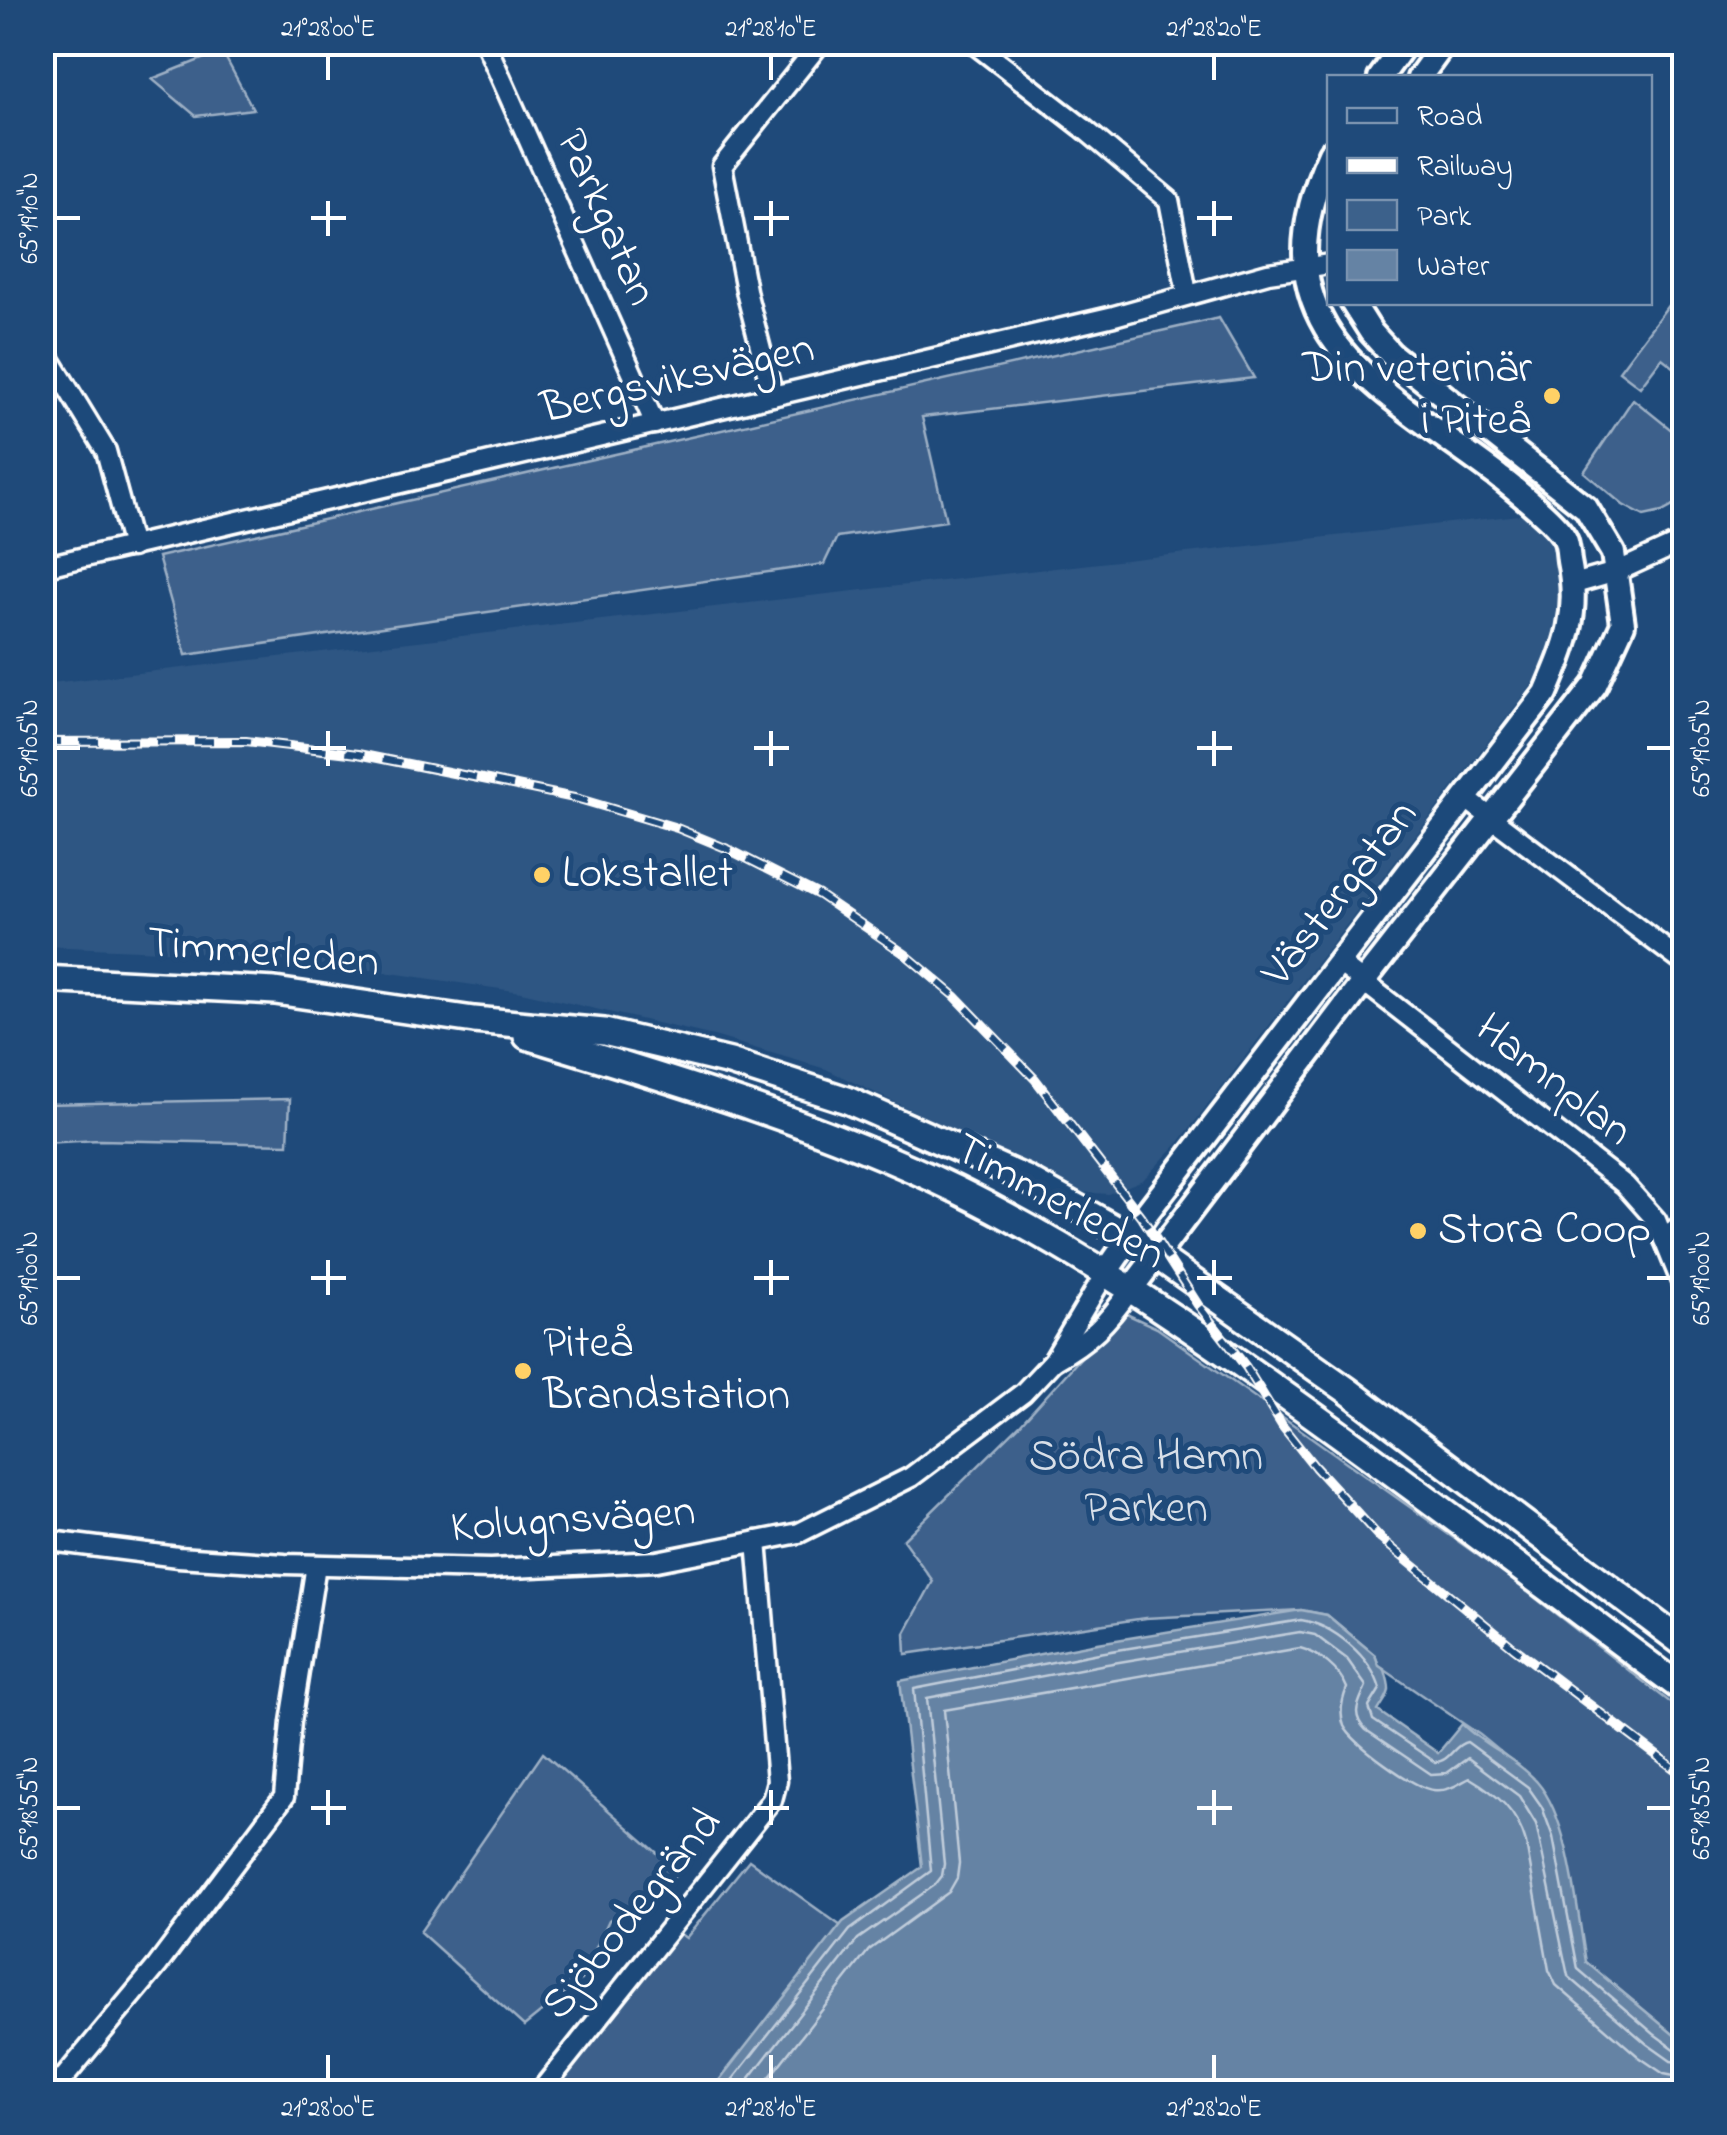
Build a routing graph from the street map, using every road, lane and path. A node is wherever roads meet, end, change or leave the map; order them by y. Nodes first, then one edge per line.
1 (485, 42) edge
2 (821, 42) edge
3 (972, 42) edge
4 (1406, 42) edge
5 (1443, 43) edge
6 (1382, 75) edge
7 (1422, 75) edge
8 (1327, 162) edge
9 (1327, 264) edge
10 (1304, 267) junction
11 (1187, 294) junction
12 (1354, 305) edge
13 (42, 346) edge
14 (774, 396) junction
15 (655, 424) junction
16 (1684, 541) edge
17 (132, 547) junction
18 (42, 567) edge
19 (1616, 572) junction
20 (1574, 584) junction
21 (1465, 798) junction
22 (1491, 818) junction
23 (1338, 962) junction
24 (1684, 962) edge
25 (42, 979) edge
26 (1364, 982) junction
27 (474, 1020) junction
28 (1684, 1222) edge
29 (1130, 1237) junction
30 (1664, 1240) junction
31 (1157, 1255) junction
32 (1106, 1272) junction
33 (1131, 1288) junction
34 (1684, 1290) edge
35 (1052, 1361) junction
36 (42, 1540) edge
37 (758, 1542) junction
38 (316, 1565) junction
39 (1684, 1644) edge
40 (1684, 1690) edge
41 (52, 2092) edge
42 (540, 2092) edge

1 - 15 street, Parkgatan
2 - 14 street
3 - 11 street
4 - 6 street
5 - 7 street
8 - 10 street
9 - 10 street, Bergsviksvägen
10 - 11 street, Bergsviksvägen
10 - 20 street, Västergatan
11 - 14 street, Bergsviksvägen
12 - 19 street, Västergatan
13 - 17 street
14 - 15 street, Bergsviksvägen
15 - 17 street, Bergsviksvägen
16 - 19 street
17 - 18 street, Bergsviksvägen
19 - 20 street
19 - 22 street, Västergatan
20 - 21 street, Västergatan
21 - 22 street
21 - 23 street, Västergatan
22 - 24 street
22 - 26 street, Västergatan
23 - 26 street, Hamnplan
23 - 29 street, Västergatan
25 - 27 main road, Timmerleden
26 - 30 street, Hamnplan
26 - 31 street, Västergatan
27 - 29 main road, Timmerleden
27 - 32 main road, Timmerleden
28 - 30 street
29 - 31 main road, Timmerleden
29 - 32 street, Västergatan
30 - 34 street, Hamnplan
31 - 33 street, Västergatan
31 - 39 main road, Timmerleden
32 - 33 main road, Timmerleden
32 - 35 street, Kolugnsvägen
33 - 35 street, Kolugnsvägen
33 - 40 main road, Timmerleden
35 - 37 street, Kolugnsvägen
36 - 38 street, Kolugnsvägen
37 - 38 street, Kolugnsvägen
37 - 42 street, Sjöbodegränd
38 - 41 street

